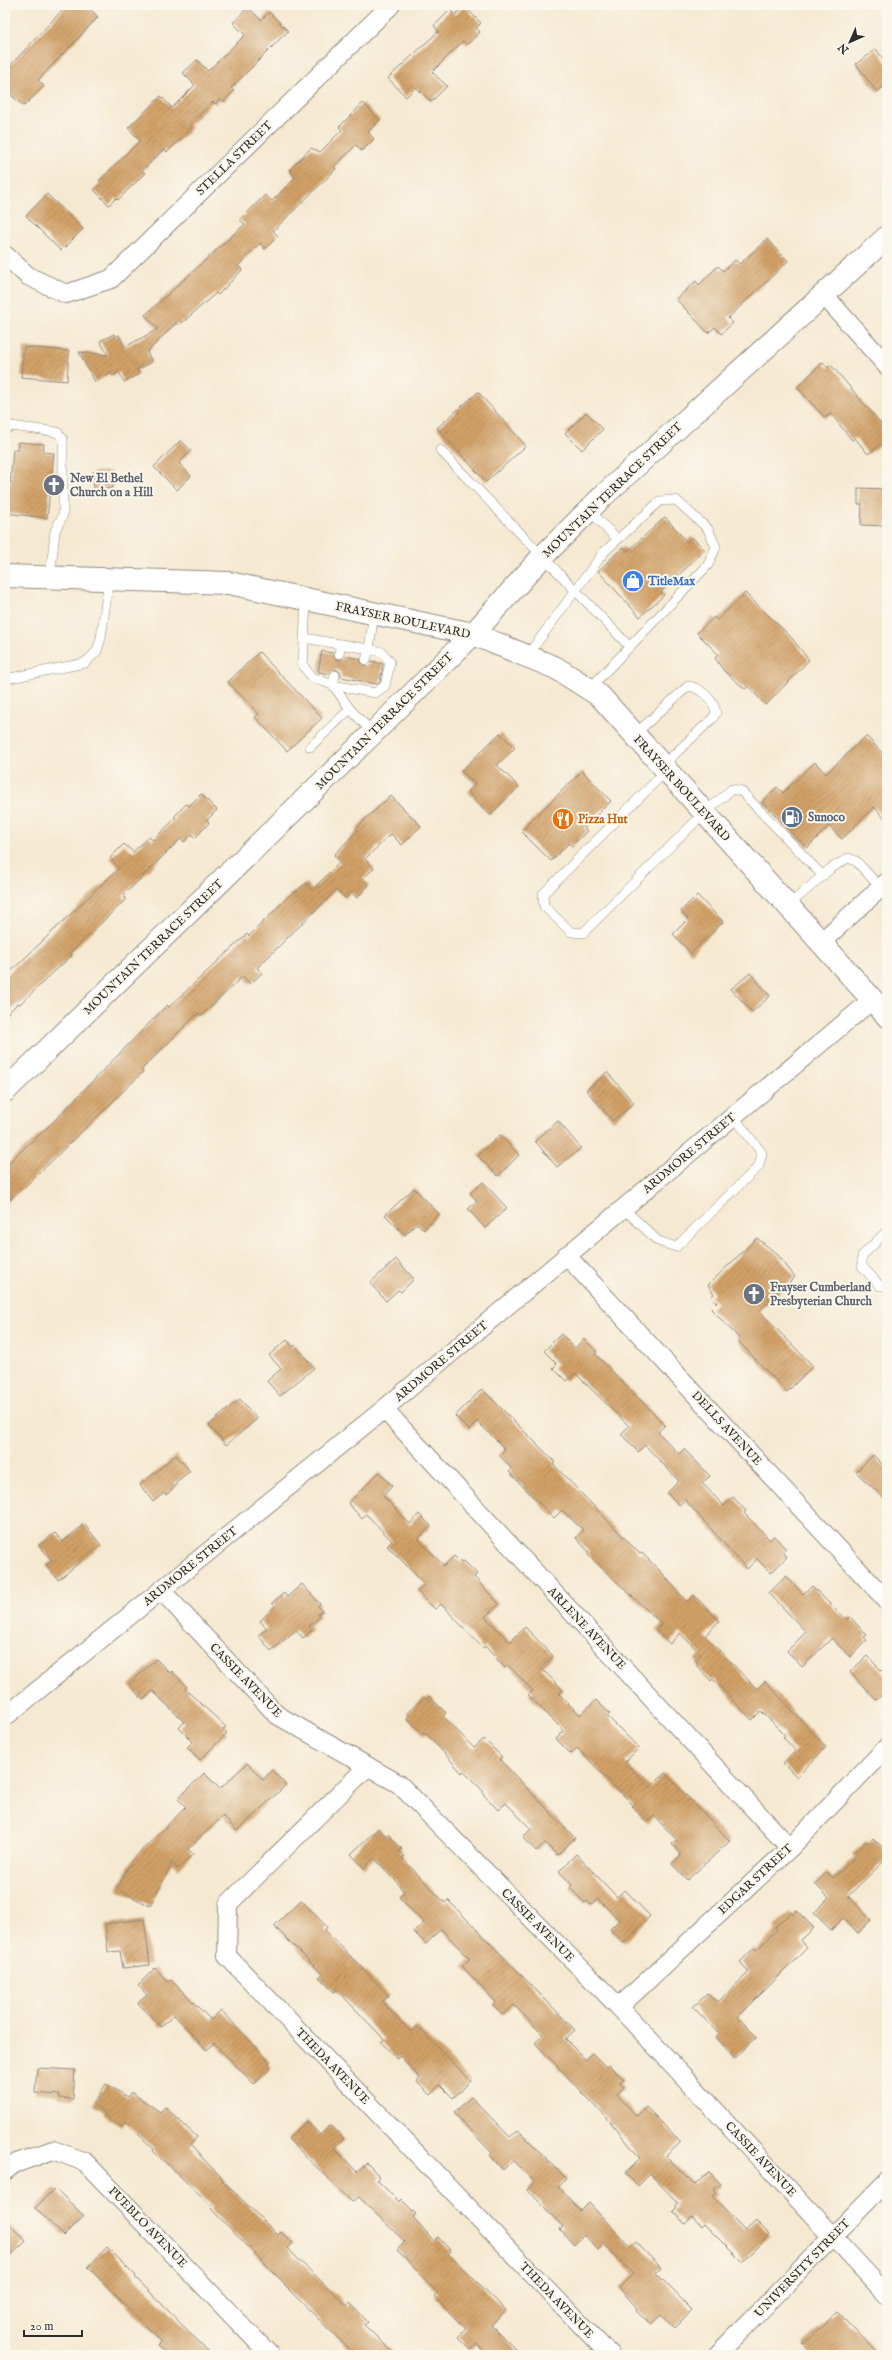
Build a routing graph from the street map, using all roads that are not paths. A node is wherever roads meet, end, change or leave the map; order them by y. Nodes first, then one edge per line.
1 (391, 5) edge
2 (887, 237) edge
3 (5, 255) edge
4 (823, 294) junction
5 (887, 366) edge
6 (5, 430) edge
7 (440, 450) dead end
8 (589, 510) junction
9 (617, 539) junction
10 (542, 557) junction
11 (5, 576) edge
12 (50, 578) junction
13 (109, 580) junction
14 (575, 591) junction
15 (306, 599) junction
16 (374, 613) junction
17 (473, 634) junction
18 (304, 638) junction
19 (341, 644) junction
20 (630, 647) junction
21 (369, 650) junction
22 (339, 654) dead end
23 (527, 656) junction
24 (366, 660) dead end
25 (5, 679) edge
26 (334, 680) junction
27 (589, 689) junction
28 (350, 709) junction
29 (373, 733) junction
30 (634, 735) junction
31 (310, 747) dead end
32 (664, 768) junction
33 (704, 813) junction
34 (823, 876) junction
35 (884, 885) edge
36 (788, 907) junction
37 (820, 943) junction
38 (872, 1000) junction
39 (887, 1016) edge
40 (5, 1091) edge
41 (733, 1116) junction
42 (623, 1208) junction
43 (887, 1230) edge
44 (566, 1255) junction
45 (887, 1286) edge
46 (384, 1409) junction
47 (161, 1590) junction
48 (887, 1601) edge
49 (5, 1717) edge
50 (887, 1747) edge
51 (368, 1766) junction
52 (790, 1848) junction
53 (619, 2007) junction
54 (5, 2171) edge
55 (887, 2181) edge
56 (833, 2236) junction
57 (887, 2295) edge
58 (270, 2355) edge
59 (610, 2355) edge
60 (717, 2355) edge

1 - 3 street, STELLA STREET
2 - 4 street, MOUNTAIN TERRACE STREET
4 - 5 street
4 - 8 street, MOUNTAIN TERRACE STREET
6 - 12 lane
7 - 10 lane
8 - 9 lane
8 - 10 street, MOUNTAIN TERRACE STREET
9 - 14 lane
9 - 20 lane
10 - 14 lane
10 - 17 street, MOUNTAIN TERRACE STREET
11 - 12 street, FRAYSER BOULEVARD
12 - 13 street, FRAYSER BOULEVARD
13 - 15 street, FRAYSER BOULEVARD
13 - 25 lane
14 - 20 lane
14 - 23 lane
15 - 16 street, FRAYSER BOULEVARD
15 - 18 lane
16 - 17 street, FRAYSER BOULEVARD
16 - 21 lane
17 - 23 street, FRAYSER BOULEVARD
17 - 29 street, MOUNTAIN TERRACE STREET
18 - 19 lane
18 - 26 lane
19 - 21 lane
19 - 22 lane
20 - 27 lane
21 - 24 lane
21 - 26 lane
23 - 27 street, FRAYSER BOULEVARD
26 - 28 lane
27 - 30 street, FRAYSER BOULEVARD
28 - 29 lane
28 - 31 lane
29 - 40 street, MOUNTAIN TERRACE STREET
30 - 32 street, FRAYSER BOULEVARD
30 - 32 lane
32 - 33 street, FRAYSER BOULEVARD
32 - 33 lane
33 - 34 lane
33 - 36 street, FRAYSER BOULEVARD
34 - 35 lane
34 - 36 lane
35 - 37 street
36 - 37 street, FRAYSER BOULEVARD
37 - 38 street, FRAYSER BOULEVARD
38 - 39 street, FRAYSER BOULEVARD
38 - 41 street, ARDMORE STREET
41 - 42 street, ARDMORE STREET
41 - 42 lane
42 - 44 street, ARDMORE STREET
43 - 45 lane
44 - 46 street, ARDMORE STREET
44 - 48 street, DELLS AVENUE
46 - 47 street, ARDMORE STREET
46 - 52 street, ARLENE AVENUE
47 - 49 street, ARDMORE STREET
47 - 51 street, CASSIE AVENUE
50 - 52 street, EDGAR STREET
51 - 53 street, CASSIE AVENUE
51 - 59 street, THEDA AVENUE
52 - 53 street, EDGAR STREET
53 - 56 street, CASSIE AVENUE
54 - 58 street, PUEBLO AVENUE
55 - 56 street, UNIVERSITY STREET
56 - 57 street, CASSIE AVENUE
56 - 60 street, UNIVERSITY STREET

